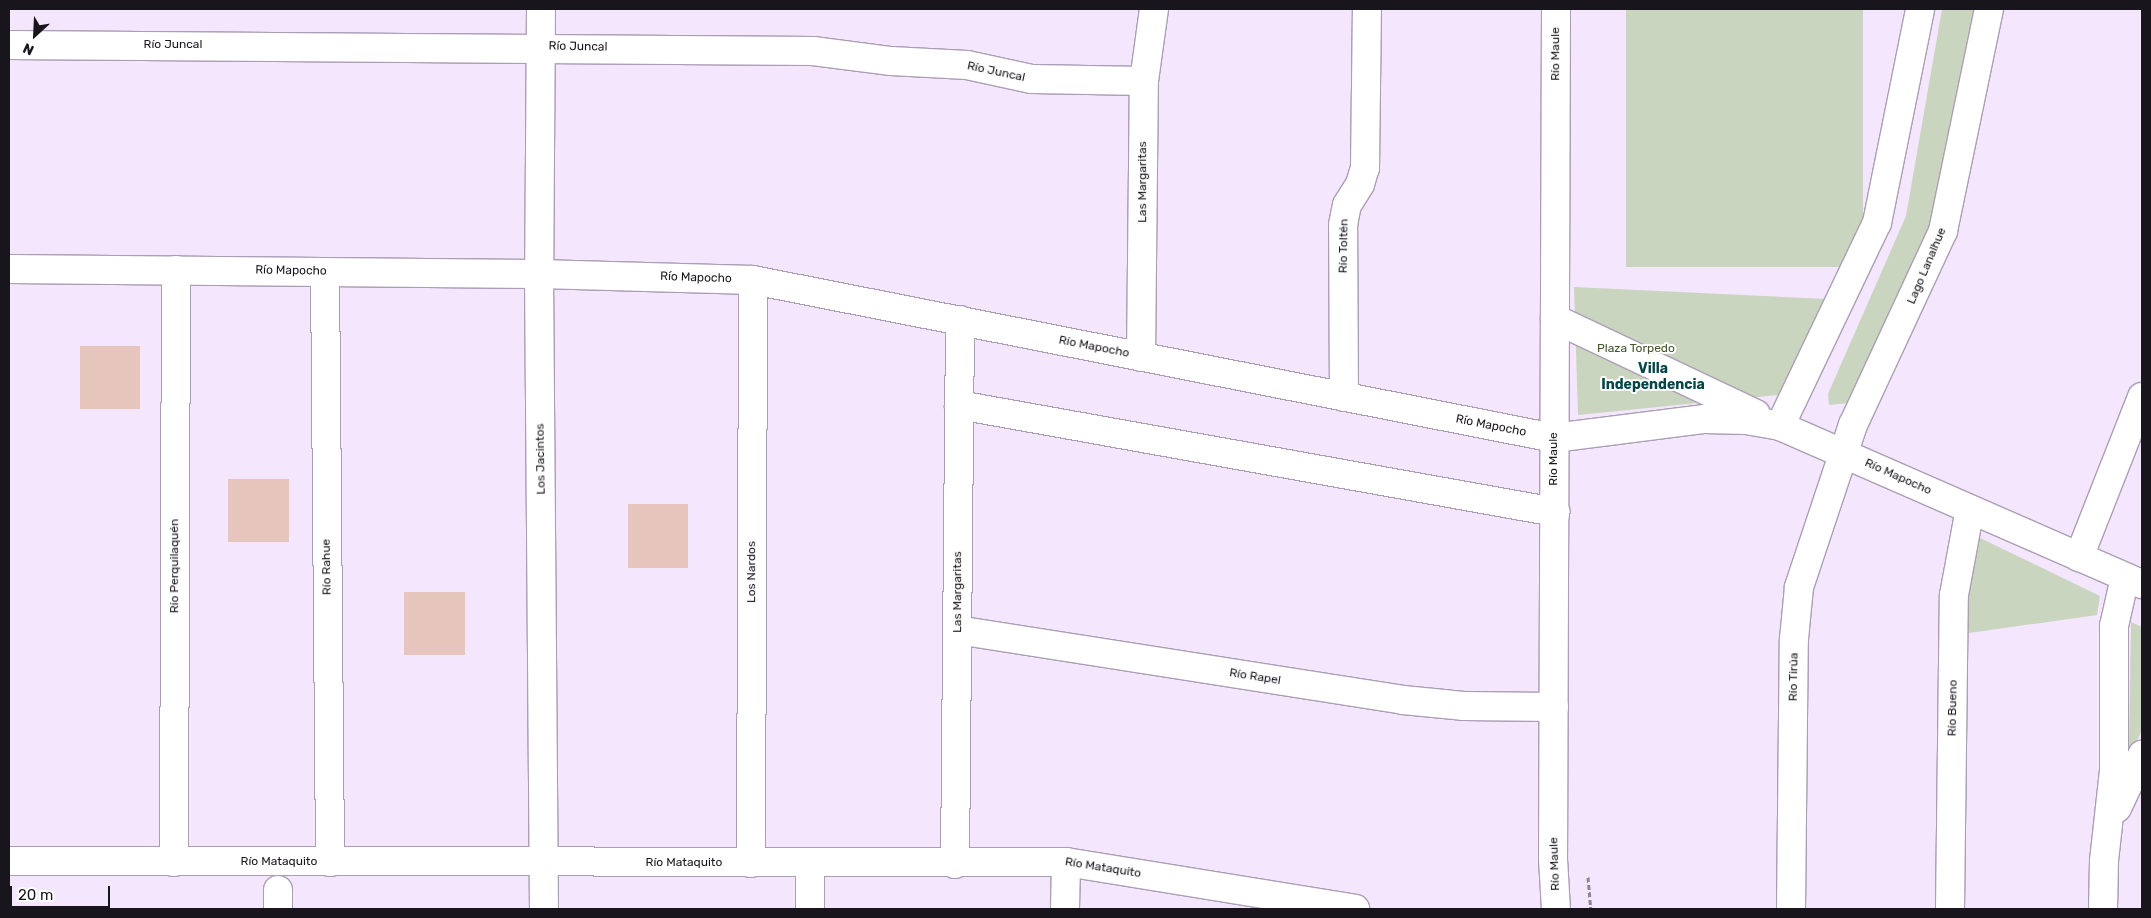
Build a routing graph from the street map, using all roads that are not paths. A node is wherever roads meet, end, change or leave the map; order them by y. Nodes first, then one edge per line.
1 (541, 9) edge
2 (1154, 9) edge
3 (1367, 9) edge
4 (1556, 9) edge
5 (1920, 9) edge
6 (1989, 9) edge
7 (9, 45) edge
8 (541, 46) junction
9 (1144, 81) junction
10 (9, 269) edge
11 (176, 270) junction
12 (325, 272) junction
13 (539, 274) junction
14 (752, 280) junction
15 (1555, 319) junction
16 (960, 320) junction
17 (1141, 357) junction
18 (2142, 397) edge
19 (1344, 398) junction
20 (959, 405) junction
21 (1780, 426) junction
22 (1554, 438) junction
23 (1842, 452) junction
24 (1970, 509) junction
25 (1555, 512) junction
26 (2079, 557) junction
27 (2133, 580) edge
28 (957, 630) junction
29 (1554, 707) junction
30 (2142, 755) edge
31 (2107, 827) junction
32 (9, 861) edge
33 (174, 862) junction
34 (330, 862) junction
35 (1066, 862) junction
36 (545, 863) junction
37 (751, 863) junction
38 (810, 863) junction
39 (955, 864) junction
40 (544, 909) edge
41 (810, 909) edge
42 (1065, 909) edge
43 (1355, 909) edge
44 (1556, 909) edge
45 (1791, 909) edge
46 (1950, 909) edge
47 (2103, 909) edge

1 - 8 street, Los Jacintos
2 - 9 street, Las Margaritas
3 - 19 street, Río Toltén
4 - 15 street, Río Maule
5 - 21 street
6 - 23 street, Lago Lanalhue
7 - 8 street, Río Juncal
8 - 9 street, Río Juncal
8 - 13 street, Los Jacintos
9 - 17 street, Las Margaritas
10 - 11 street, Río Mapocho
11 - 12 street, Río Mapocho
11 - 33 street, Río Perquilaquén
12 - 13 street, Río Mapocho
12 - 34 street, Río Rahue
13 - 14 street, Río Mapocho
13 - 36 street, Los Jacintos
14 - 16 street, Río Mapocho
14 - 37 street, Los Nardos
15 - 21 street
15 - 22 street, Río Maule
16 - 17 street, Río Mapocho
16 - 20 street, Las Margaritas
17 - 19 street, Río Mapocho
18 - 26 street
19 - 22 street, Río Mapocho
20 - 25 street
20 - 28 street, Las Margaritas
21 - 22 street, Río Mapocho
21 - 23 street, Río Mapocho
22 - 25 street, Río Maule
23 - 24 street, Río Mapocho
23 - 45 street, Río Tirúa
24 - 26 street, Río Mapocho
24 - 46 street, Río Bueno
25 - 29 street, Río Maule
26 - 27 street, Río Mapocho
27 - 31 street
28 - 29 street, Río Rapel
28 - 39 street, Las Margaritas
29 - 44 street, Río Maule
30 - 31 street
31 - 47 street
32 - 33 street, Río Mataquito
33 - 34 street, Río Mataquito
34 - 36 street, Río Mataquito
35 - 39 street, Río Mataquito
35 - 42 street
35 - 43 street, Río Mataquito
36 - 37 street, Río Mataquito
36 - 40 street, Los Jacintos
37 - 38 street, Río Mataquito
38 - 39 street, Río Mataquito
38 - 41 street

